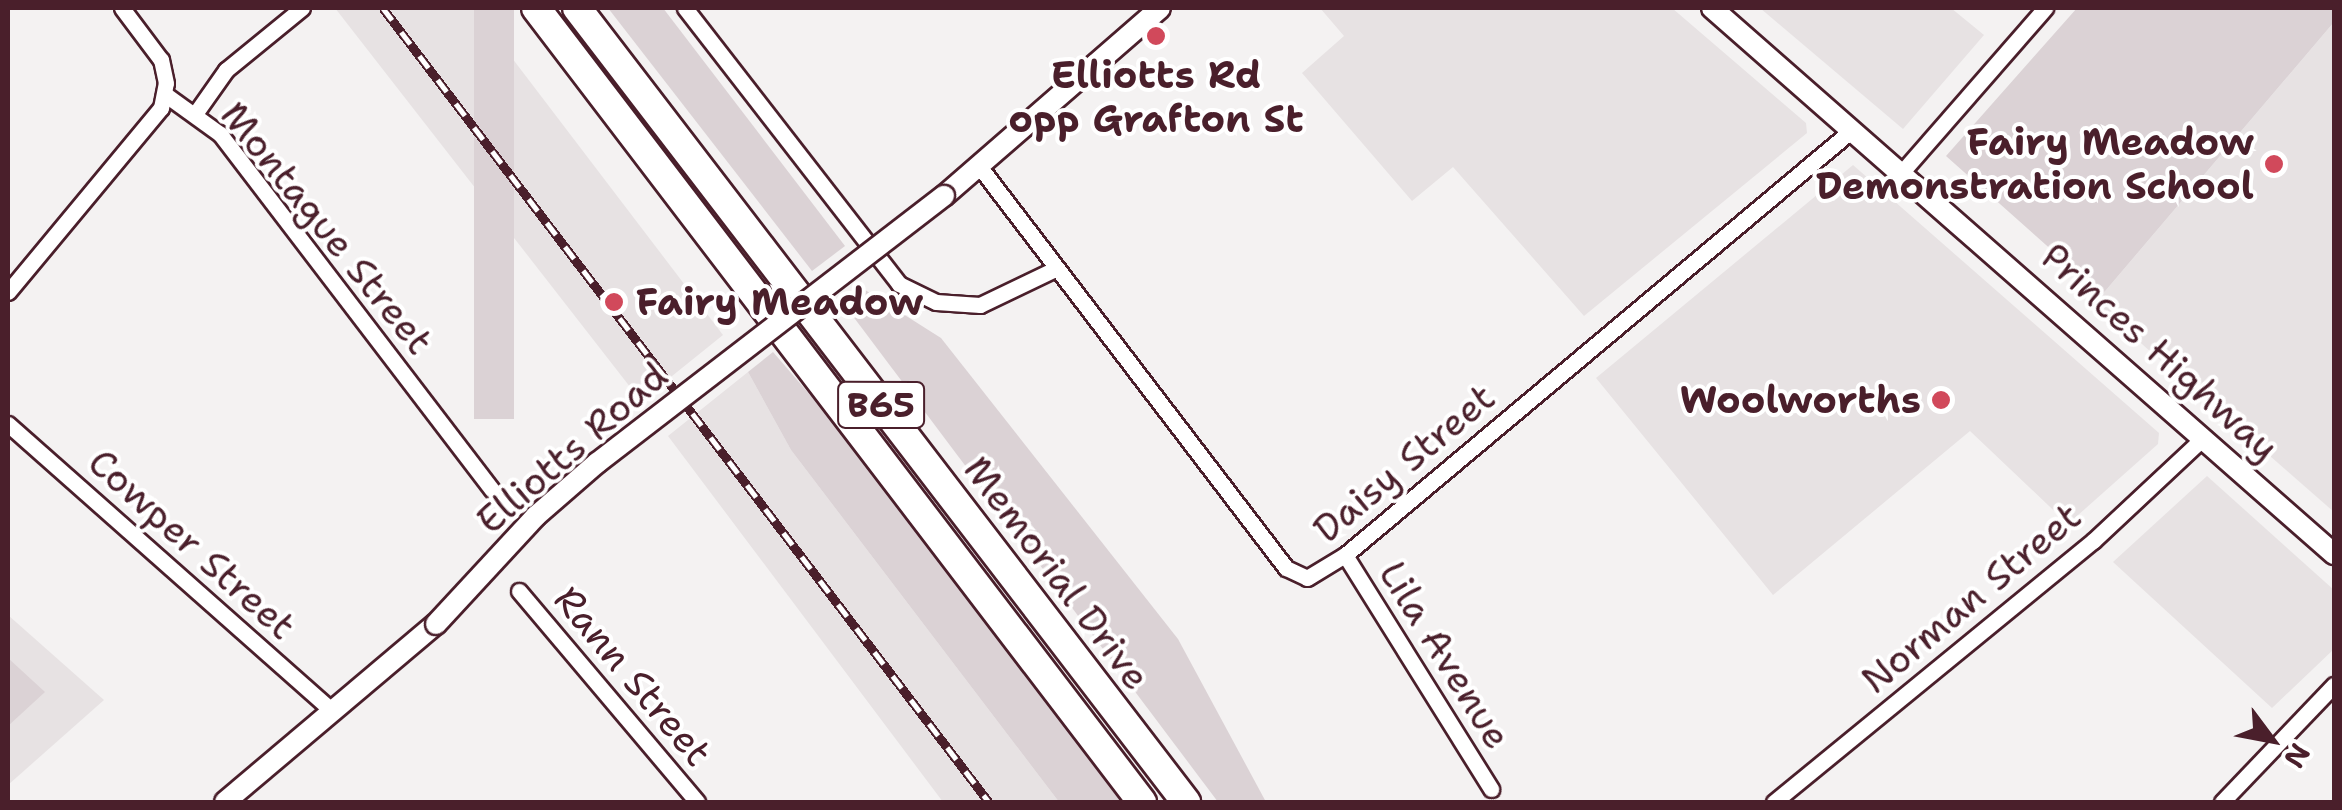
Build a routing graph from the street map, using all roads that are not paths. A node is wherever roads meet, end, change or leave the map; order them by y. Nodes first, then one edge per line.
1 (122, 8) edge
2 (302, 8) edge
3 (536, 8) edge
4 (577, 8) edge
5 (685, 8) edge
6 (1160, 8) edge
7 (1712, 8) edge
8 (2045, 8) edge
9 (166, 95) junction
10 (194, 114) junction
11 (1852, 129) junction
12 (979, 166) junction
13 (1902, 172) junction
14 (1057, 268) junction
15 (8, 292) edge
16 (8, 424) edge
17 (2204, 437) junction
18 (492, 490) dead end
19 (2334, 554) edge
20 (1345, 555) junction
21 (519, 591) dead end
22 (2334, 685) edge
23 (333, 712) junction
24 (1491, 789) dead end
25 (1785, 799) edge
26 (227, 802) edge
27 (697, 802) edge
28 (1142, 802) edge
29 (1186, 802) edge
30 (2222, 802) edge

1 - 9 street, Montague Street
2 - 10 street
3 - 28 highway, Memorial Drive / B65
4 - 29 highway, Memorial Drive / B65
5 - 14 street
6 - 12 main road, Elliotts Road
7 - 11 main road, Princes Highway
8 - 13 street
9 - 10 street, Montague Street
9 - 15 street
10 - 18 street, Montague Street
11 - 13 main road, Princes Highway
11 - 20 street, Daisy Street
12 - 14 street, Daisy Street
12 - 23 main road, Elliotts Road, bridge
13 - 17 main road, Princes Highway
14 - 20 street, Daisy Street
16 - 23 street, Cowper Street
17 - 19 main road, Princes Highway
17 - 25 street, Norman Street
20 - 24 street, Lila Avenue
21 - 27 street, Rann Street
22 - 30 street
23 - 26 main road, Elliotts Road

